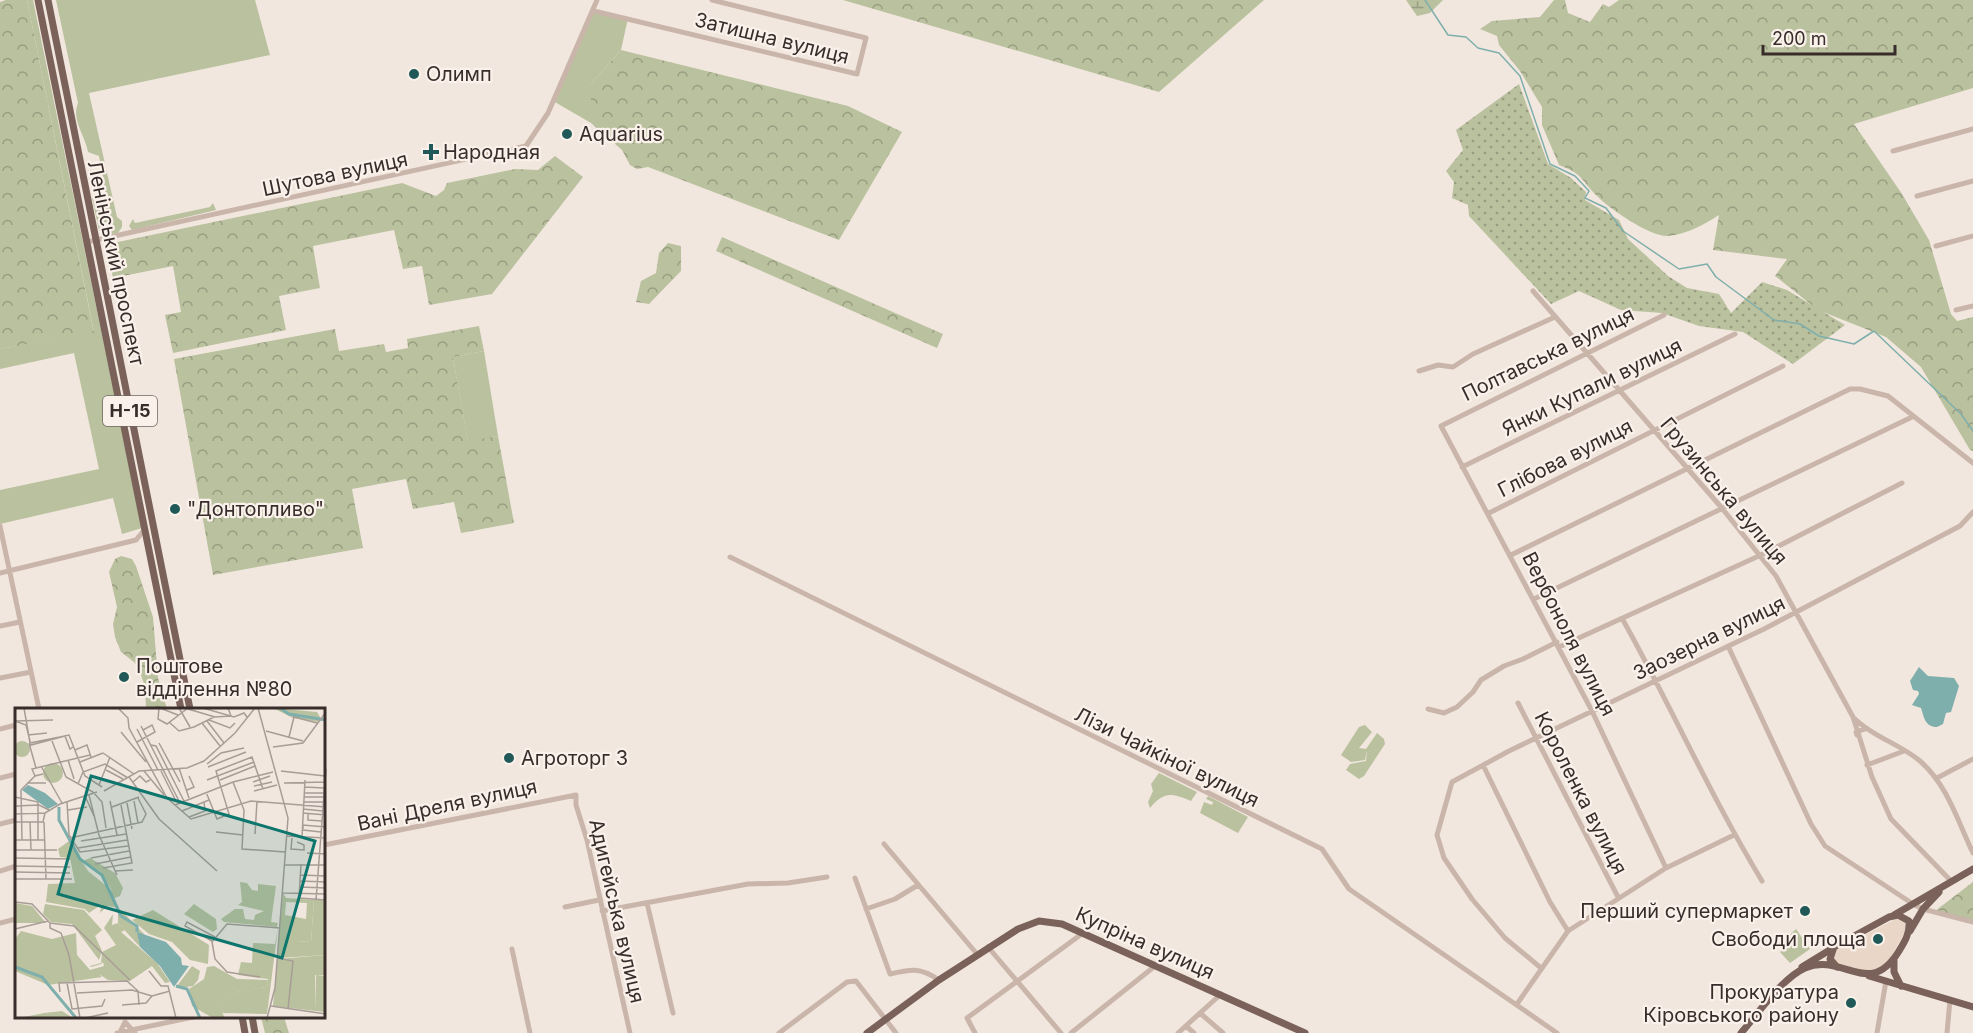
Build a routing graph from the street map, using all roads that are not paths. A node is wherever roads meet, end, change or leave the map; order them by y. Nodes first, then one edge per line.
1 (38, 0) edge
2 (48, 0) edge
3 (597, 0) edge
4 (712, 0) edge
5 (594, 11) junction
6 (1973, 129) edge
7 (1893, 151) dead end
8 (1973, 181) edge
9 (1917, 196) dead end
10 (1973, 236) edge
11 (96, 240) junction
12 (87, 242) junction
13 (1936, 246) dead end
14 (1533, 291) dead end
15 (1973, 306) edge
16 (1956, 310) dead end
17 (1664, 315) dead end
18 (1555, 317) junction
19 (1735, 333) dead end
20 (1585, 353) junction
21 (1784, 366) dead end
22 (1419, 370) dead end
23 (1618, 391) junction
24 (1912, 417) junction
25 (1446, 421) joint
26 (1654, 429) junction
27 (1973, 463) edge
28 (1462, 467) junction
29 (1686, 468) junction
30 (1902, 483) dead end
31 (1721, 507) junction
32 (1973, 512) edge
33 (1489, 513) junction
34 (1, 528) edge
35 (145, 529) junction
36 (136, 540) junction
37 (148, 548) junction
38 (1511, 555) junction
39 (1761, 555) junction
40 (730, 557) dead end
41 (9, 571) junction
42 (0, 573) edge
43 (164, 581) junction
44 (155, 583) junction
45 (1534, 599) junction
46 (1798, 611) junction
47 (1623, 620) junction
48 (20, 622) junction
49 (0, 626) edge
50 (1558, 644) junction
51 (1728, 646) junction
52 (31, 672) junction
53 (0, 678) edge
54 (1656, 680) junction
55 (1518, 703) dead end
56 (39, 708) edge
57 (181, 708) edge
58 (190, 708) edge
59 (1428, 709) dead end
60 (1592, 711) junction
61 (1853, 717) junction
62 (15, 725) edge
63 (0, 729) edge
64 (1864, 729) junction
65 (1856, 733) junction
66 (1537, 738) junction
67 (1904, 752) junction
68 (1973, 759) edge
69 (1483, 765) junction
70 (1867, 765) junction
71 (15, 774) edge
72 (1872, 777) junction
73 (0, 778) edge
74 (1937, 778) junction
75 (576, 795) joint
76 (15, 820) edge
77 (0, 824) edge
78 (1734, 835) junction
79 (884, 844) dead end
80 (326, 845) edge
81 (1973, 853) edge
82 (15, 866) edge
83 (1666, 868) junction
84 (1973, 869) edge
85 (0, 870) edge
86 (827, 877) dead end
87 (855, 878) dead end
88 (1762, 881) dead end
89 (1952, 882) junction
90 (918, 885) junction
91 (1943, 888) junction
92 (1618, 897) junction
93 (599, 900) junction
94 (647, 903) junction
95 (1913, 904) junction
96 (565, 908) dead end
97 (867, 909) junction
98 (1923, 909) junction
99 (602, 911) junction
100 (1889, 917) junction
101 (15, 919) edge
102 (1973, 922) edge
103 (0, 923) edge
104 (1568, 931) junction
105 (1083, 933) junction
106 (1908, 936) junction
107 (987, 947) junction
108 (1834, 947) junction
109 (512, 949) dead end
110 (977, 954) junction
111 (1894, 959) junction
112 (1155, 966) junction
113 (1541, 968) junction
114 (1838, 968) junction
115 (1863, 974) junction
116 (1791, 977) junction
117 (939, 980) junction
118 (1886, 981) junction
119 (1017, 982) junction
120 (1901, 986) junction
121 (1221, 994) junction
122 (1950, 1000) junction
123 (1517, 1004) junction
124 (1973, 1007) edge
125 (673, 1013) dead end
126 (1200, 1013) junction
127 (184, 1018) edge
128 (242, 1018) edge
129 (252, 1018) edge
130 (125, 1019) edge
131 (885, 1020) junction
132 (1186, 1026) junction
133 (135, 1031) edge
134 (119, 1033) edge
135 (245, 1033) edge
136 (255, 1033) edge
137 (530, 1033) edge
138 (630, 1033) edge
139 (780, 1033) edge
140 (867, 1033) edge
141 (896, 1033) edge
142 (975, 1033) edge
143 (1061, 1033) edge
144 (1071, 1033) edge
145 (1178, 1033) edge
146 (1194, 1033) edge
147 (1223, 1033) edge
148 (1305, 1033) edge
149 (1557, 1033) edge
150 (1741, 1033) edge
151 (1877, 1033) edge
152 (1947, 1033) edge

1 - 12 main road, Ленінський проспект / Н-15
2 - 11 main road, Ленінський проспект / Н-15
3 - 5 street, Шутова вулиця
4 - 5 street, Затишна вулиця
5 - 11 street, Шутова вулиця
6 - 7 street
8 - 9 street
10 - 13 street
11 - 12 street, Шутова вулиця
11 - 43 main road, Ленінський проспект / Н-15
12 - 35 main road, Ленінський проспект / Н-15
14 - 18 street, Грузинська вулиця
15 - 16 street
17 - 20 street, Полтавська вулиця
18 - 20 street, Грузинська вулиця
18 - 22 street
19 - 23 street, Янки Купали вулиця
20 - 23 street, Грузинська вулиця
20 - 25 street, Полтавська вулиця
21 - 26 street, Глібова вулиця
23 - 26 street, Грузинська вулиця
23 - 28 street, Янки Купали вулиця
24 - 27 street
24 - 29 street
24 - 31 street
25 - 28 street, Вербоноля вулиця
26 - 29 street, Грузинська вулиця
26 - 33 street, Глібова вулиця
28 - 33 street, Вербоноля вулиця
29 - 31 street, Грузинська вулиця
29 - 38 street
30 - 39 street
31 - 39 street, Грузинська вулиця
31 - 45 street
32 - 46 street, Заозерна вулиця
33 - 38 street, Вербоноля вулиця
34 - 41 street
35 - 36 street
35 - 37 main road, Ленінський проспект / Н-15
36 - 37 street
36 - 41 street
37 - 44 main road, Ленінський проспект / Н-15
38 - 45 street, Вербоноля вулиця
39 - 46 street, Грузинська вулиця
39 - 47 street
40 - 123 street, Лізи Чайкіної вулиця
41 - 42 street
41 - 48 street
43 - 44 main road
43 - 58 main road, Ленінський проспект / Н-15
44 - 57 main road, Ленінський проспект / Н-15
45 - 50 street, Вербоноля вулиця
46 - 51 street, Заозерна вулиця
46 - 61 street, Грузинська вулиця
47 - 50 street
47 - 54 street
48 - 49 street
48 - 52 street
50 - 59 street
50 - 60 street, Вербоноля вулиця
51 - 54 street, Заозерна вулиця
51 - 95 street
52 - 53 street
52 - 56 street
54 - 60 street, Заозерна вулиця
54 - 78 street
55 - 66 street, Короленка вулиця
60 - 66 street, Заозерна вулиця
60 - 83 street, Вербоноля вулиця
61 - 64 street
61 - 65 street, Грузинська вулиця
62 - 63 street
64 - 65 street
64 - 67 street
65 - 70 street, Грузинська вулиця
65 - 72 street, Грузинська вулиця
66 - 69 street, Заозерна вулиця
66 - 92 street, Короленка вулиця
67 - 70 street
67 - 74 street
68 - 74 street
69 - 104 street
69 - 113 street, Заозерна вулиця
70 - 72 street, Грузинська вулиця
71 - 73 street
72 - 89 street, Грузинська вулиця
74 - 81 street
75 - 80 street, Вані Дреля вулиця
75 - 93 street, Адигейська вулиця
76 - 77 street
78 - 83 street
78 - 88 street
79 - 90 street
82 - 85 street
83 - 92 street
84 - 89 main road
86 - 94 street
87 - 97 street
89 - 91 main road
90 - 97 street
90 - 110 street
91 - 95 main road
91 - 98 main road
92 - 104 street
93 - 96 street
93 - 99 street, Адигейська вулиця
94 - 99 street
94 - 125 street
95 - 98 street
95 - 100 main road
97 - 117 street
98 - 102 street
98 - 106 main road
99 - 138 street, Адигейська вулиця
100 - 106 main road
100 - 108 main road
101 - 103 street
104 - 113 street
105 - 107 main road, Купріна вулиця
105 - 112 main road, Купріна вулиця
105 - 119 street
106 - 111 main road
107 - 110 main road, Купріна вулиця
107 - 119 street
108 - 114 main road
108 - 116 main road
109 - 137 street
110 - 117 main road, Купріна вулиця
111 - 115 main road
111 - 120 main road
112 - 121 main road, Купріна вулиця
112 - 144 street
113 - 123 street
114 - 115 main road
114 - 116 main road
115 - 118 main road
116 - 150 main road
117 - 131 main road, Купріна вулиця
118 - 120 main road
118 - 151 street
119 - 142 street
119 - 143 street
120 - 122 main road
121 - 126 street
121 - 148 main road, Купріна вулиця
122 - 124 main road
122 - 152 street
123 - 149 street, Лізи Чайкіної вулиця
126 - 132 street
126 - 147 street
127 - 133 street
128 - 135 main road
129 - 136 main road
130 - 133 street
130 - 134 street
131 - 139 street
131 - 140 main road, Купріна вулиця
131 - 141 street
132 - 145 street
132 - 146 street
133 - 134 street

